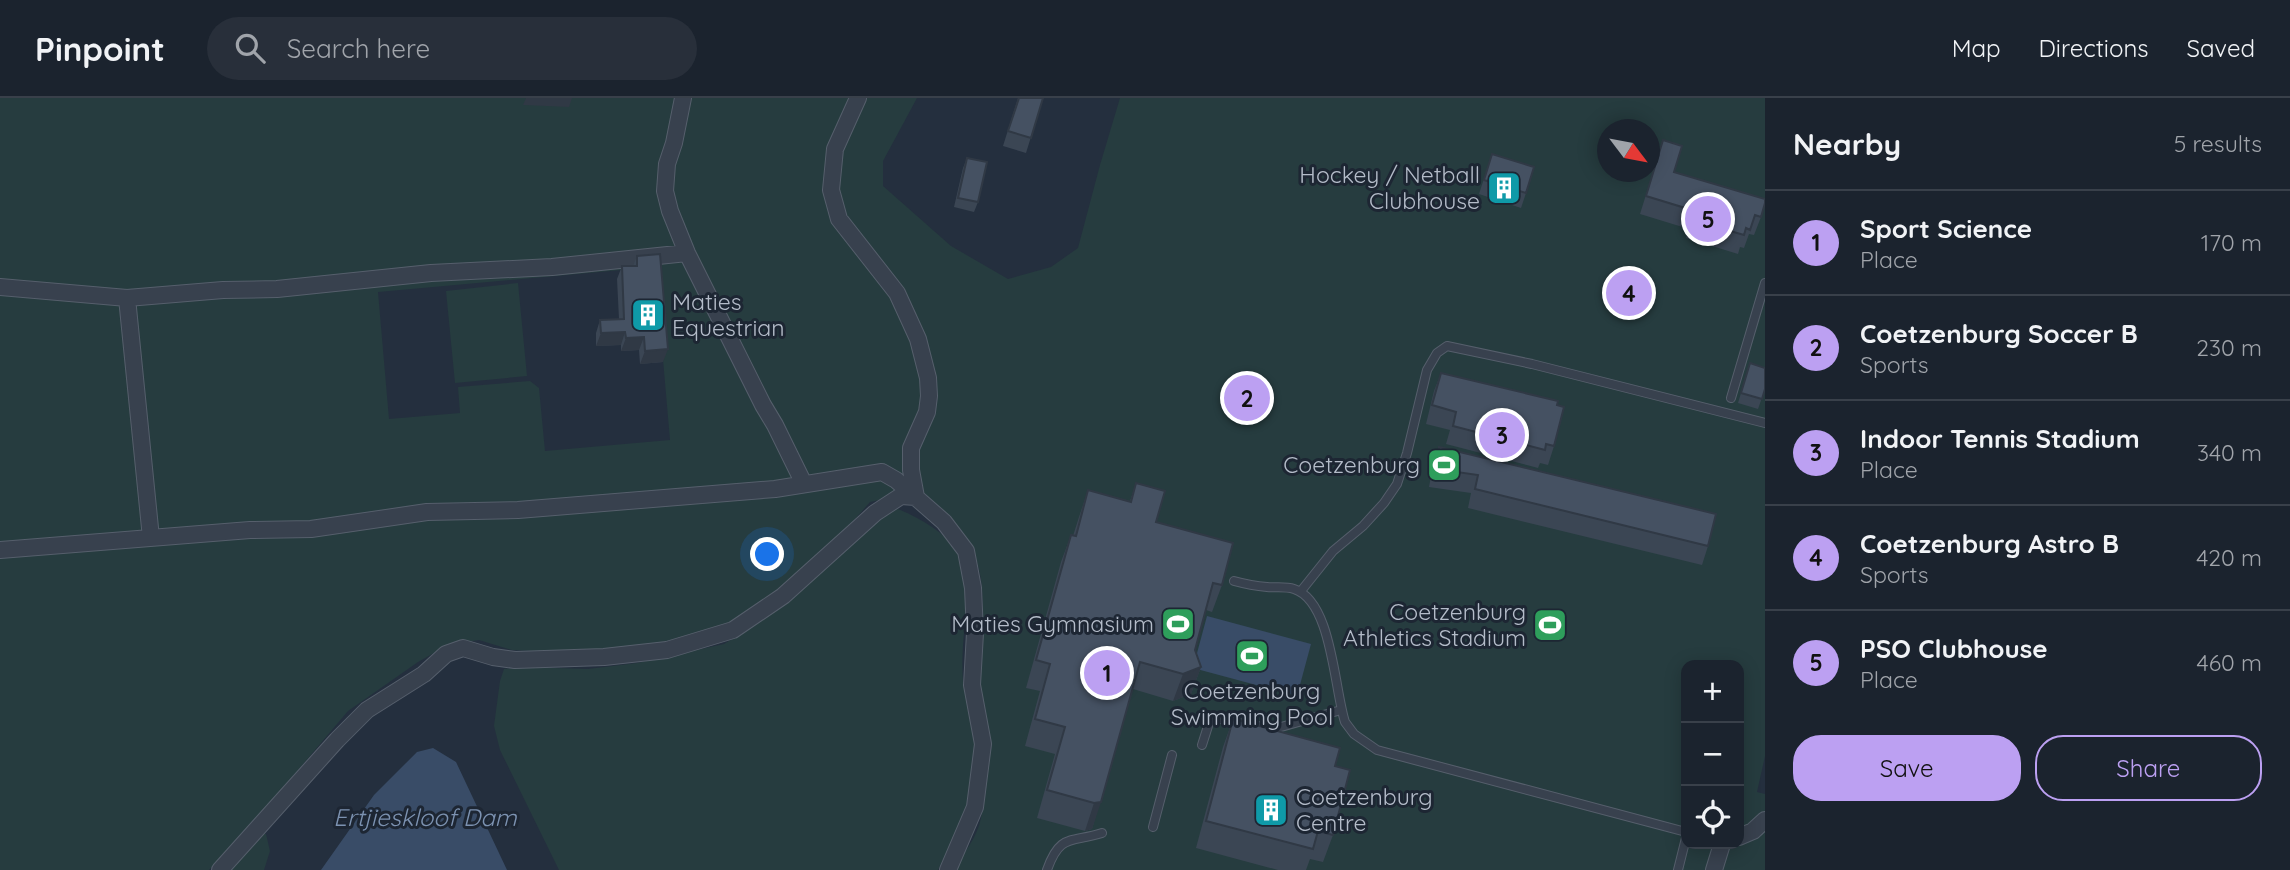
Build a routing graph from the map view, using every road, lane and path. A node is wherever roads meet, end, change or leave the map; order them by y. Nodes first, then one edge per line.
1 (683, 98) edge
2 (858, 98) edge
3 (687, 253) junction
4 (1765, 283) edge
5 (0, 287) edge
6 (127, 298) junction
7 (1731, 398) dead end
8 (1765, 422) edge
9 (804, 484) junction
10 (916, 497) junction
11 (151, 538) junction
12 (0, 550) edge
13 (1234, 581) dead end
14 (1301, 592) junction
15 (1341, 710) junction
16 (1202, 745) dead end
17 (1172, 755) dead end
18 (1765, 820) edge
19 (1153, 827) dead end
20 (1681, 831) edge
21 (1102, 833) dead end
22 (1744, 835) edge
23 (1683, 849) edge
24 (1720, 849) edge
25 (220, 870) edge
26 (948, 870) edge
27 (1047, 870) edge
28 (1678, 870) edge
29 (1714, 870) edge

1 - 3 street
2 - 10 street
3 - 6 street
3 - 9 street
4 - 7 lane
5 - 6 street
6 - 11 street
8 - 14 lane
9 - 10 street
9 - 11 street
10 - 25 street
10 - 26 street
11 - 12 street
13 - 14 lane
14 - 15 lane
15 - 16 lane
15 - 20 lane
17 - 19 lane
18 - 22 street
21 - 27 lane
23 - 28 lane
24 - 29 street

